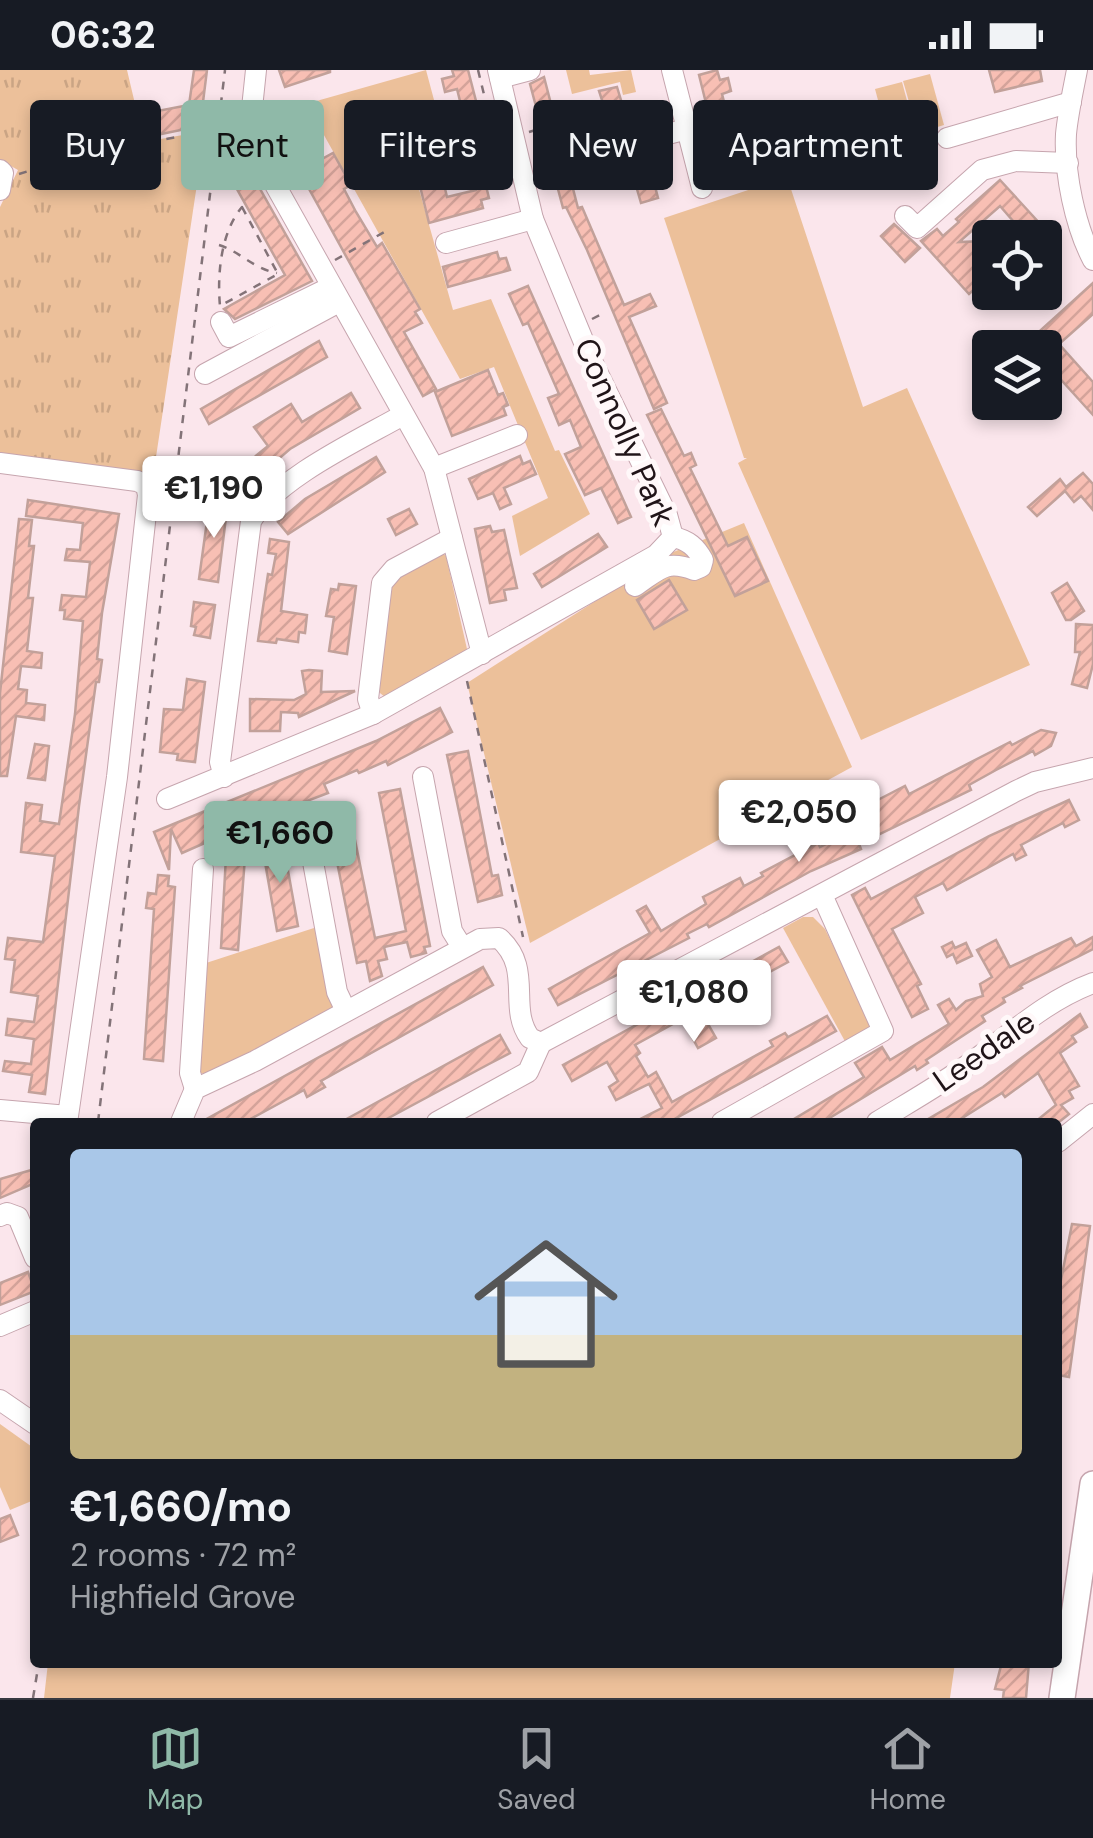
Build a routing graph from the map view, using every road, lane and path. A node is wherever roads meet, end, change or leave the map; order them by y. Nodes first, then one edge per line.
1 (225, 70) edge
2 (256, 70) edge
3 (478, 70) edge
4 (530, 70) edge
5 (672, 70) edge
6 (1076, 70) edge
7 (499, 74) edge
8 (222, 100) edge
9 (485, 100) edge
10 (1072, 102) junction
11 (687, 129) junction
12 (673, 133) edge
13 (181, 136) edge
14 (947, 138) dead end
15 (693, 153) edge
16 (1068, 163) junction
17 (1, 180) edge
18 (211, 190) edge
19 (905, 216) dead end
20 (533, 219) junction
21 (386, 232) dead end
22 (446, 243) dead end
23 (220, 245) dead end
24 (226, 246) junction
25 (1093, 260) edge
26 (278, 274) junction
27 (330, 286) junction
28 (221, 322) dead end
29 (205, 374) dead end
30 (403, 415) junction
31 (517, 434) dead end
32 (0, 463) edge
33 (434, 468) junction
34 (0, 470) edge
35 (673, 537) junction
36 (452, 538) junction
37 (634, 586) dead end
38 (482, 654) junction
39 (459, 666) junction
40 (373, 714) junction
41 (1093, 768) edge
42 (224, 777) junction
43 (422, 777) dead end
44 (166, 799) dead end
45 (306, 824) dead end
46 (202, 869) dead end
47 (822, 896) junction
48 (524, 940) dead end
49 (462, 947) junction
50 (1093, 984) edge
51 (346, 1011) junction
52 (541, 1043) junction
53 (195, 1089) junction
54 (0, 1110) edge
55 (1093, 1114) edge
56 (98, 1118) edge
57 (183, 1118) edge
58 (445, 1118) edge
59 (729, 1118) edge
60 (883, 1118) edge
61 (1062, 1139) edge
62 (18, 1214) edge
63 (30, 1245) edge
64 (30, 1313) edge
65 (0, 1326) edge
66 (0, 1400) edge
67 (30, 1421) edge
68 (1093, 1484) edge
69 (38, 1668) edge
70 (34, 1698) edge
71 (1062, 1698) edge

1 - 8 path
2 - 27 street
3 - 9 path
4 - 7 street
5 - 11 street
6 - 10 street
7 - 20 street, Connolly Park
10 - 14 street
10 - 16 street
11 - 12 street
11 - 15 street
13 - 17 path
16 - 19 street
16 - 25 street
18 - 56 path
20 - 22 street
20 - 35 street, Connolly Park
21 - 27 path
23 - 24 path
24 - 26 path
24 - 26 path
24 - 26 path
27 - 28 street
27 - 29 street
27 - 30 street
30 - 33 street
30 - 42 street
31 - 33 street
32 - 34 street
32 - 54 street
33 - 36 street
35 - 37 street
35 - 38 street, Connolly Park
36 - 38 street
36 - 40 street
38 - 39 street, Connolly Park
39 - 40 street, Connolly Park
39 - 48 path
40 - 42 street, Connolly Park
41 - 47 street
42 - 44 street, Connolly Park
43 - 49 street
45 - 51 street
46 - 53 street
47 - 52 street
47 - 59 street
49 - 51 street
49 - 52 street
50 - 60 street, Leedale
51 - 53 street
52 - 58 street
53 - 57 street
55 - 61 street
62 - 63 street
64 - 65 street
66 - 67 street
68 - 71 main road
69 - 70 path

